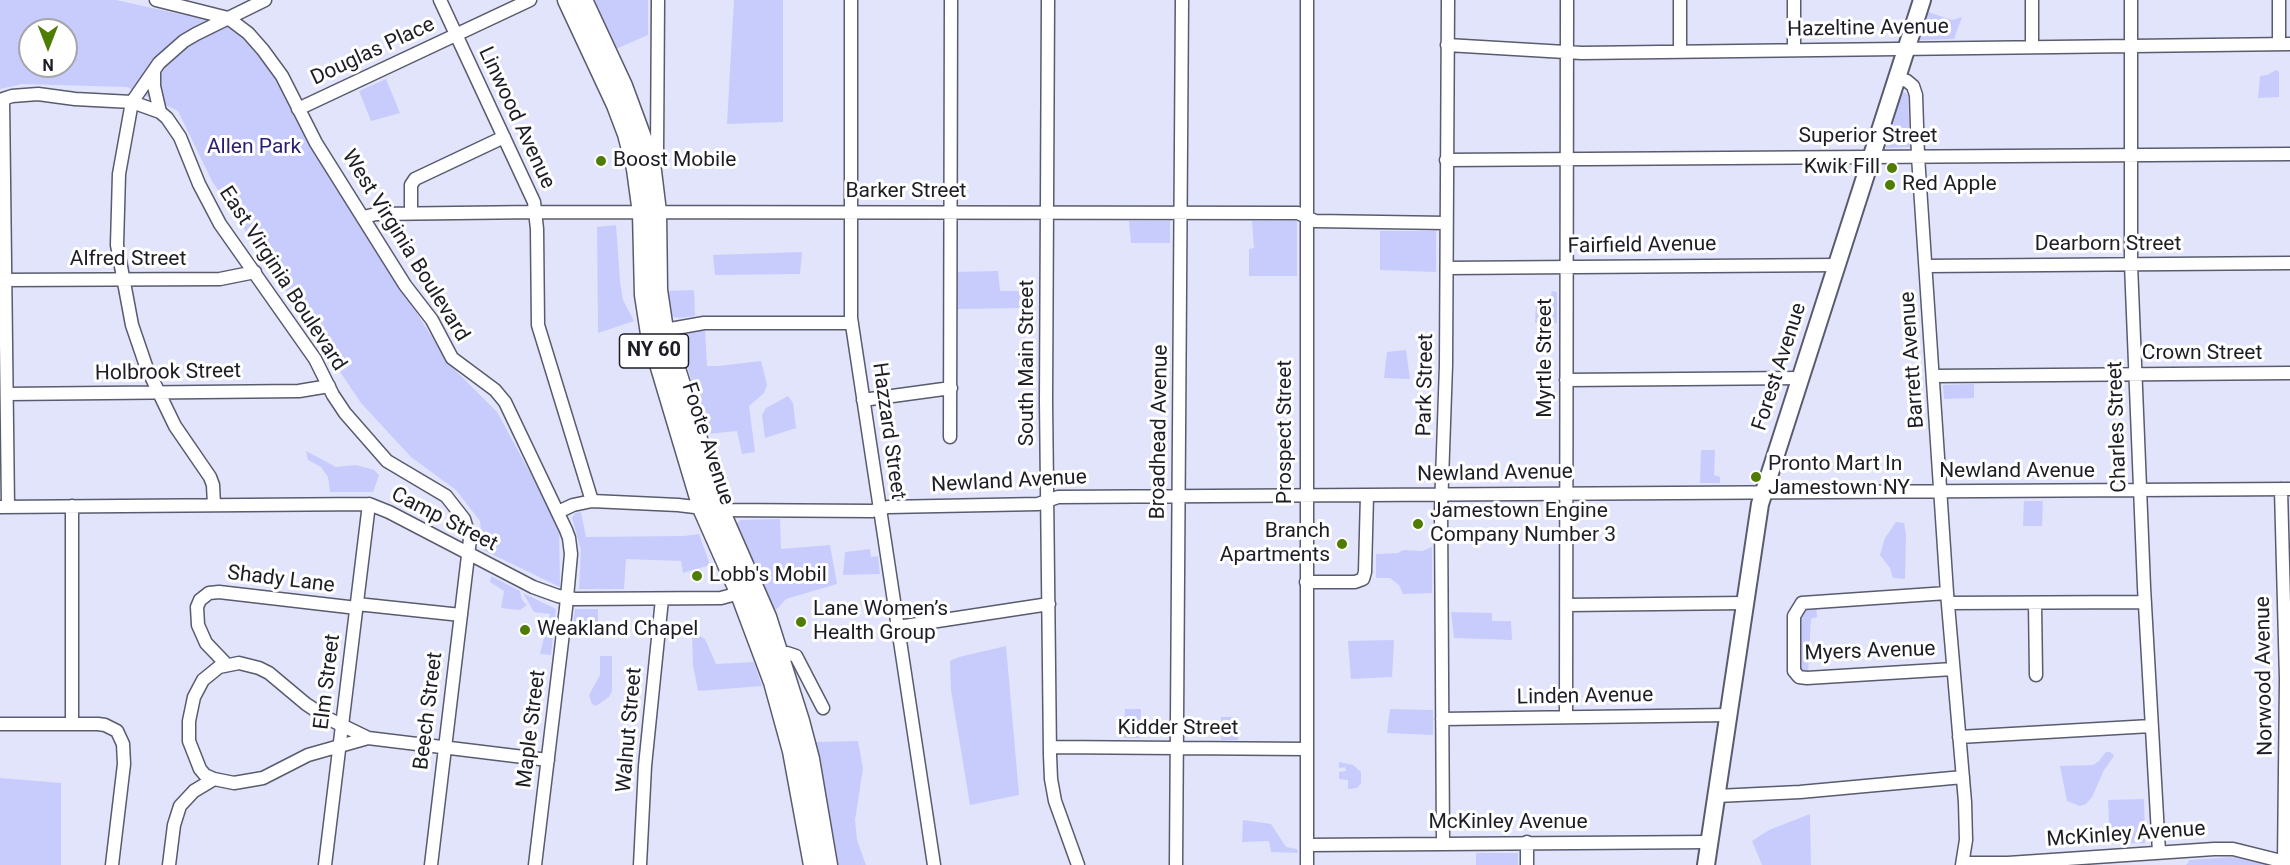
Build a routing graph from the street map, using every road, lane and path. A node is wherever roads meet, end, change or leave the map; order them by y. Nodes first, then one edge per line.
1 (156, 0) edge
2 (265, 0) edge
3 (440, 0) edge
4 (530, 0) edge
5 (567, 0) edge
6 (583, 0) edge
7 (658, 0) edge
8 (851, 0) edge
9 (951, 0) edge
10 (1048, 0) edge
11 (1182, 0) edge
12 (1307, 0) edge
13 (1448, 0) edge
14 (1567, 0) edge
15 (1680, 0) edge
16 (1794, 0) edge
17 (1922, 0) edge
18 (2032, 0) edge
19 (2131, 0) edge
20 (2279, 0) edge
21 (187, 4) edge
22 (228, 18) junction
23 (196, 34) junction
24 (457, 35) junction
25 (2285, 44) edge
26 (1447, 45) junction
27 (2032, 46) junction
28 (2131, 46) junction
29 (1907, 48) junction
30 (1794, 49) junction
31 (1680, 51) junction
32 (1567, 52) junction
33 (154, 71) junction
34 (1898, 78) junction
35 (2, 100) edge
36 (132, 102) junction
37 (298, 109) junction
38 (160, 112) junction
39 (504, 137) junction
40 (2290, 154) edge
41 (1872, 155) junction
42 (1918, 156) junction
43 (2131, 156) junction
44 (1446, 160) junction
45 (1566, 160) junction
46 (652, 171) junction
47 (536, 212) junction
48 (649, 212) junction
49 (852, 212) junction
50 (950, 212) junction
51 (411, 213) junction
52 (1048, 213) junction
53 (1182, 214) junction
54 (364, 217) junction
55 (1306, 218) junction
56 (1446, 223) junction
57 (2290, 263) edge
58 (2131, 264) junction
59 (1837, 265) junction
60 (1926, 266) junction
61 (1566, 267) junction
62 (1447, 268) junction
63 (255, 272) junction
64 (122, 279) junction
65 (3, 280) edge
66 (852, 323) junction
67 (657, 332) junction
68 (2136, 373) junction
69 (2290, 373) edge
70 (1934, 376) junction
71 (1801, 378) junction
72 (1566, 380) junction
73 (328, 386) junction
74 (951, 388) junction
75 (158, 393) junction
76 (7, 394) junction
77 (863, 400) junction
78 (950, 437) dead end
79 (2286, 489) edge
80 (2140, 490) junction
81 (1764, 492) junction
82 (1941, 492) junction
83 (1566, 493) junction
84 (1306, 495) junction
85 (1367, 495) junction
86 (1443, 495) junction
87 (1179, 497) junction
88 (592, 501) junction
89 (1047, 501) junction
90 (369, 504) junction
91 (214, 505) junction
92 (72, 506) junction
93 (4, 507) edge
94 (711, 509) junction
95 (880, 509) junction
96 (558, 512) junction
97 (468, 553) junction
98 (1306, 582) junction
99 (747, 590) junction
100 (567, 597) junction
101 (1948, 598) junction
102 (662, 599) junction
103 (2145, 602) junction
104 (1745, 603) junction
105 (2035, 603) junction
106 (1049, 604) junction
107 (1566, 605) junction
108 (357, 606) junction
109 (461, 615) junction
110 (898, 627) junction
111 (773, 657) junction
112 (227, 665) junction
113 (1953, 669) junction
114 (2036, 675) dead end
115 (2288, 692) edge
116 (823, 708) dead end
117 (1729, 715) junction
118 (1566, 717) junction
119 (1442, 719) junction
120 (0, 724) edge
121 (72, 724) junction
122 (2151, 726) junction
123 (342, 727) junction
124 (1959, 737) junction
125 (368, 738) junction
126 (340, 746) junction
127 (1050, 747) junction
128 (445, 748) junction
129 (1178, 748) junction
130 (1306, 749) junction
131 (548, 760) junction
132 (1963, 777) junction
133 (214, 779) junction
134 (1717, 796) junction
135 (1527, 842) junction
136 (1709, 842) junction
137 (1443, 843) junction
138 (1307, 845) junction
139 (2159, 852) junction
140 (2287, 863) edge
141 (1962, 864) edge
142 (112, 865) edge
143 (169, 865) edge
144 (325, 865) edge
145 (431, 865) edge
146 (535, 865) edge
147 (640, 865) edge
148 (813, 865) edge
149 (828, 865) edge
150 (934, 865) edge
151 (1078, 865) edge
152 (1176, 865) edge
153 (1307, 865) edge
154 (1527, 865) edge
155 (1706, 865) edge

1 - 21 street, West Virginia Boulevard
2 - 22 street
3 - 24 street, Linwood Avenue
4 - 24 street, Douglas Place
5 - 48 highway, Foote Avenue / NY 60
6 - 46 highway, Foote Avenue / NY 60
7 - 46 street
8 - 49 street, Hazzard Street
9 - 50 street
10 - 52 street, South Main Street
11 - 53 street, Broadhead Avenue
12 - 55 street, Prospect Street
13 - 26 street, Park Street
14 - 32 street, Myrtle Street
15 - 31 street
16 - 30 street
17 - 29 main road, Forest Avenue
18 - 27 street
19 - 28 street, Charles Street
20 - 25 street
21 - 22 street, West Virginia Boulevard
21 - 23 street
22 - 23 street
22 - 37 street, West Virginia Boulevard
23 - 33 street
24 - 37 street, Douglas Place
24 - 39 street, Linwood Avenue
25 - 28 street, Hazeltine Avenue
26 - 32 street, Hazeltine Avenue
26 - 44 street, Park Street
27 - 28 street, Hazeltine Avenue
27 - 29 street, Hazeltine Avenue
28 - 43 street, Charles Street
29 - 30 street, Hazeltine Avenue
29 - 34 main road, Forest Avenue
30 - 31 street, Hazeltine Avenue
31 - 32 street, Hazeltine Avenue
32 - 45 street, Myrtle Street
33 - 36 street
33 - 38 street
34 - 41 main road, Forest Avenue
34 - 42 street, Barrett Avenue
35 - 36 street
35 - 65 street
36 - 38 street
36 - 64 street
37 - 54 street, West Virginia Boulevard
38 - 63 street, East Virginia Boulevard
39 - 47 street, Linwood Avenue
39 - 51 street
40 - 43 street, Superior Street
41 - 42 street, Superior Street
41 - 45 street, Superior Street
41 - 59 main road, Forest Avenue
42 - 43 street, Superior Street
42 - 60 street, Barrett Avenue
43 - 58 street, Charles Street
44 - 45 street, Superior Street
44 - 56 street, Park Street
45 - 61 street, Myrtle Street
46 - 48 highway, Foote Avenue / NY 60
47 - 48 street, Barker Street
47 - 51 street, Barker Street
47 - 88 street, Linwood Avenue
48 - 49 street, Barker Street
48 - 67 highway, Foote Avenue / NY 60
49 - 50 street, Barker Street
49 - 66 street, Hazzard Street
50 - 52 street, Barker Street
50 - 74 street
51 - 54 street, Barker Street
52 - 53 street, Barker Street
52 - 89 street, South Main Street
53 - 55 street, Barker Street
53 - 87 street, Broadhead Avenue
54 - 96 street, West Virginia Boulevard
55 - 56 street, Barker Street
55 - 84 street, Prospect Street
56 - 62 street, Park Street
57 - 58 street, Dearborn Street
58 - 60 street, Dearborn Street
58 - 68 street, Charles Street
59 - 61 street, Fairfield Avenue
59 - 71 main road, Forest Avenue
60 - 70 street, Barrett Avenue
61 - 62 street, Fairfield Avenue
61 - 72 street, Myrtle Street
62 - 86 street, Park Street
63 - 64 street, Alfred Street
63 - 73 street, East Virginia Boulevard
64 - 65 street, Alfred Street
64 - 75 street
65 - 76 street
66 - 67 street
66 - 77 street, Hazzard Street
67 - 94 highway, Foote Avenue / NY 60
68 - 69 street, Crown Street
68 - 70 street, Crown Street
68 - 80 street, Charles Street
70 - 82 street, Barrett Avenue
71 - 72 street
71 - 81 main road, Forest Avenue
72 - 83 street, Myrtle Street
73 - 75 street, Holbrook Street
73 - 97 street, East Virginia Boulevard
74 - 77 street
74 - 78 street
75 - 76 street, Holbrook Street
75 - 91 street
76 - 93 street
77 - 95 street, Hazzard Street
79 - 80 street, Newland Avenue
79 - 115 street, Norwood Avenue
80 - 82 street, Newland Avenue
80 - 103 street, Charles Street
81 - 82 street, Newland Avenue
81 - 83 street, Newland Avenue
81 - 104 main road, Forest Avenue
82 - 101 street, Barrett Avenue
83 - 86 street, Newland Avenue
83 - 107 street, Myrtle Street
84 - 85 street, Newland Avenue
84 - 87 street, Newland Avenue
84 - 98 street, Prospect Street
85 - 86 street, Newland Avenue
85 - 98 street
86 - 119 street, Park Street
87 - 89 street, Newland Avenue
87 - 129 street, Broadhead Avenue
88 - 94 street, Newland Avenue
88 - 96 street
89 - 95 street, Newland Avenue
89 - 106 street, South Main Street
90 - 91 street, Camp Street
90 - 97 street, Camp Street
90 - 108 street, Elm Street
91 - 92 street, Camp Street
92 - 93 street, Camp Street
92 - 121 street
94 - 95 street, Newland Avenue
94 - 99 highway, Foote Avenue / NY 60
95 - 110 street, Hazzard Street
96 - 100 street, West Virginia Boulevard
97 - 100 street, Camp Street
97 - 109 street, Beech Street
98 - 130 street, Prospect Street
99 - 102 street, Camp Street
99 - 111 highway, Foote Avenue / NY 60
100 - 102 street, Camp Street
100 - 131 street, Maple Street
101 - 105 street
101 - 113 street, Barrett Avenue
101 - 113 street, Myers Avenue
102 - 147 street, Walnut Street
103 - 105 street
103 - 122 street, Charles Street
104 - 107 street
104 - 117 main road, Forest Avenue
105 - 114 street
106 - 110 street
106 - 127 street, South Main Street
107 - 118 street, Myrtle Street
108 - 109 street, Shady Lane
108 - 112 street, Shady Lane
108 - 123 street, Elm Street
109 - 128 street, Beech Street
110 - 150 street, Hazzard Street
111 - 116 street
111 - 148 highway, Foote Avenue / NY 60
111 - 149 highway, Foote Avenue / NY 60
112 - 123 street
112 - 133 street
113 - 124 street, Barrett Avenue
115 - 140 street, Norwood Avenue
117 - 118 street, Linden Avenue
117 - 134 main road, Forest Avenue
118 - 119 street, Linden Avenue
119 - 137 street, Park Street
120 - 121 street
121 - 142 street
122 - 124 street
122 - 139 street, Charles Street
123 - 125 street
123 - 126 street, Elm Street
124 - 132 street, Barrett Avenue
125 - 126 street
125 - 128 street
126 - 133 street
126 - 144 street, Elm Street
127 - 129 street, Kidder Street
127 - 151 street, South Main Street
128 - 131 street
128 - 145 street, Beech Street
129 - 130 street, Kidder Street
129 - 152 street, Broadhead Avenue
130 - 138 street, Prospect Street
131 - 146 street, Maple Street
132 - 134 street
132 - 141 street, Barrett Avenue
133 - 143 street
134 - 136 main road, Forest Avenue
135 - 136 street, McKinley Avenue
135 - 137 street, McKinley Avenue
135 - 154 street
136 - 155 main road, Forest Avenue
137 - 138 street, McKinley Avenue
138 - 153 street, Prospect Street
139 - 140 street, McKinley Avenue
139 - 141 street, McKinley Avenue

